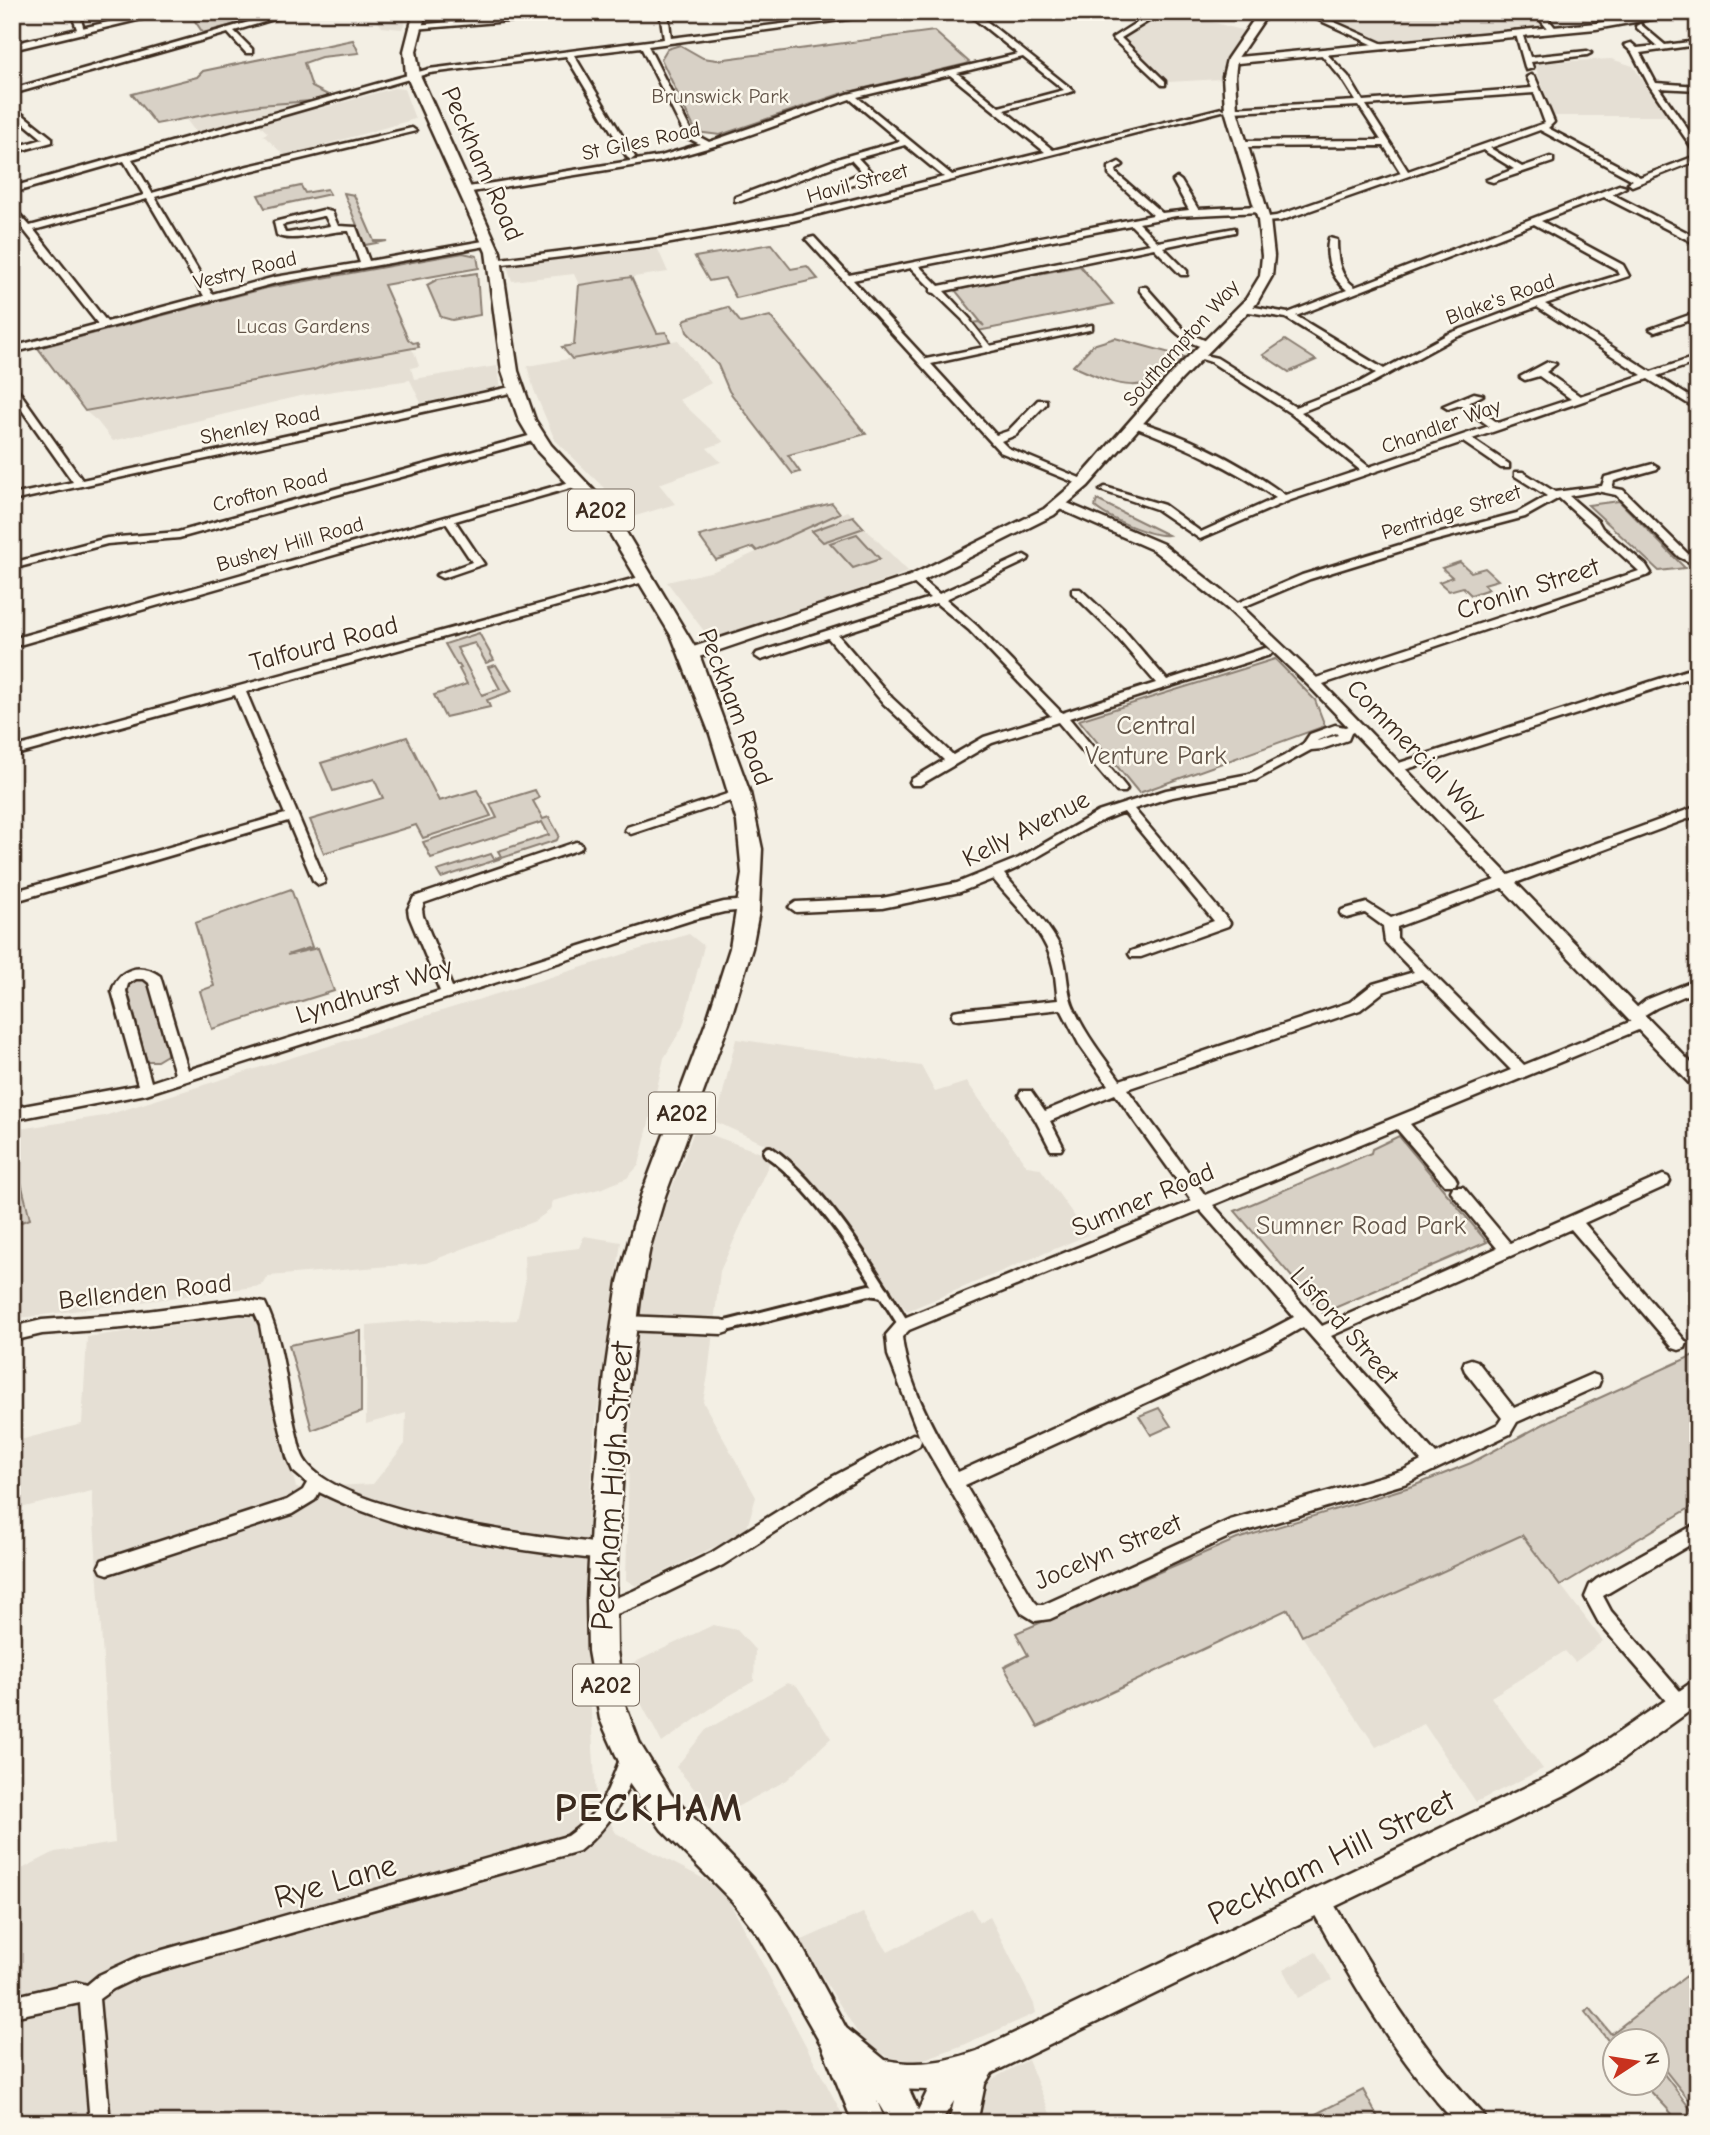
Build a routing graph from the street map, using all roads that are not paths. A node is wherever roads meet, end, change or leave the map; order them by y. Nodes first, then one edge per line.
1 (75, 12) edge
2 (166, 12) edge
3 (293, 12) edge
4 (420, 12) edge
5 (611, 12) edge
6 (664, 12) edge
7 (896, 12) edge
8 (970, 12) edge
9 (1159, 12) edge
10 (1264, 12) edge
11 (1305, 12) edge
12 (1548, 12) edge
13 (1686, 12) edge
14 (1640, 26) dead end
15 (414, 27) junction
16 (1553, 30) junction
17 (230, 31) junction
18 (82, 32) junction
19 (1518, 33) junction
20 (668, 42) junction
21 (1697, 43) edge
22 (645, 45) junction
23 (12, 47) edge
24 (1386, 47) junction
25 (1664, 48) junction
26 (249, 51) dead end
27 (1322, 52) junction
28 (1587, 53) dead end
29 (569, 54) junction
30 (1023, 55) junction
31 (1526, 60) junction
32 (1235, 61) junction
33 (951, 72) junction
34 (413, 75) junction
35 (1162, 83) dead end
36 (1653, 85) junction
37 (1698, 88) edge
38 (1538, 90) junction
39 (12, 92) edge
40 (851, 96) junction
41 (1360, 103) junction
42 (12, 108) edge
43 (999, 109) junction
44 (1227, 110) junction
45 (1542, 128) junction
46 (1682, 128) junction
47 (1698, 128) edge
48 (412, 131) dead end
49 (906, 142) junction
50 (1385, 143) junction
51 (1241, 144) junction
52 (708, 145) junction
53 (1483, 148) junction
54 (1698, 150) edge
55 (12, 151) edge
56 (1049, 151) junction
57 (631, 157) dead end
58 (852, 157) junction
59 (1698, 157) edge
60 (127, 158) junction
61 (1550, 160) dead end
62 (1119, 165) dead end
63 (1520, 169) junction
64 (1407, 175) junction
65 (948, 176) junction
66 (1490, 180) dead end
67 (1640, 180) junction
68 (1177, 181) dead end
69 (844, 186) dead end
70 (12, 190) edge
71 (465, 190) junction
72 (758, 191) junction
73 (1605, 194) junction
74 (150, 195) junction
75 (768, 196) dead end
76 (738, 199) dead end
77 (12, 209) edge
78 (1194, 210) junction
79 (1262, 215) junction
80 (1160, 216) junction
81 (1534, 221) junction
82 (1134, 223) junction
83 (335, 228) junction
84 (29, 229) junction
85 (1233, 230) dead end
86 (811, 239) dead end
87 (1332, 240) dead end
88 (1698, 242) edge
89 (489, 243) junction
90 (1157, 245) junction
91 (495, 262) junction
92 (365, 263) junction
93 (914, 266) junction
94 (1184, 273) dead end
95 (847, 278) junction
96 (1143, 289) dead end
97 (934, 290) junction
98 (1353, 290) junction
99 (209, 297) junction
100 (1538, 303) junction
101 (1242, 308) junction
102 (1289, 316) junction
103 (1696, 318) edge
104 (966, 320) joint
105 (104, 325) junction
106 (1089, 327) dead end
107 (1656, 329) dead end
108 (989, 349) junction
109 (12, 350) edge
110 (1203, 350) junction
111 (1698, 359) edge
112 (923, 362) junction
113 (1551, 364) dead end
114 (1540, 372) junction
115 (1384, 373) junction
116 (1652, 376) junction
117 (1525, 377) dead end
118 (515, 388) junction
119 (12, 389) edge
120 (1478, 396) dead end
121 (1578, 399) junction
122 (1042, 402) dead end
123 (1463, 402) junction
124 (1448, 406) dead end
125 (1698, 407) edge
126 (1294, 411) junction
127 (1136, 424) junction
128 (1495, 426) junction
129 (536, 437) junction
130 (1463, 438) junction
131 (993, 440) junction
132 (1505, 466) dead end
133 (1653, 467) dead end
134 (1369, 472) junction
135 (1519, 474) dead end
136 (79, 483) junction
137 (577, 483) junction
138 (1083, 483) junction
139 (1607, 488) junction
140 (1105, 490) dead end
141 (1558, 495) junction
142 (12, 498) edge
143 (1284, 499) junction
144 (1060, 505) junction
145 (449, 520) junction
146 (1024, 558) dead end
147 (1698, 563) edge
148 (12, 566) edge
149 (442, 575) dead end
150 (647, 578) junction
151 (915, 579) junction
152 (1076, 591) dead end
153 (940, 598) junction
154 (1234, 607) junction
155 (832, 635) junction
156 (12, 643) edge
157 (1266, 652) dead end
158 (690, 654) junction
159 (761, 656) dead end
160 (1314, 683) junction
161 (1698, 683) edge
162 (1164, 684) junction
163 (239, 690) junction
164 (1060, 717) junction
165 (1351, 729) junction
166 (12, 752) edge
167 (952, 760) junction
168 (1396, 768) junction
169 (916, 782) dead end
170 (1121, 789) dead end
171 (739, 794) junction
172 (1126, 807) junction
173 (1698, 810) edge
174 (291, 816) junction
175 (631, 830) dead end
176 (576, 846) dead end
177 (996, 874) junction
178 (319, 880) dead end
179 (1504, 880) junction
180 (12, 897) edge
181 (748, 905) junction
182 (796, 907) dead end
183 (1347, 912) dead end
184 (1390, 924) junction
185 (1136, 954) dead end
186 (1423, 974) junction
187 (1698, 984) edge
188 (447, 992) junction
189 (1066, 1004) junction
190 (1642, 1014) junction
191 (959, 1015) dead end
192 (1521, 1071) junction
193 (183, 1077) junction
194 (1698, 1081) edge
195 (1117, 1087) junction
196 (146, 1088) junction
197 (1026, 1095) dead end
198 (12, 1114) edge
199 (1042, 1118) junction
200 (1400, 1122) junction
201 (1056, 1146) dead end
202 (769, 1152) dead end
203 (1662, 1181) dead end
204 (1202, 1203) junction
205 (1574, 1222) junction
206 (1508, 1251) junction
207 (884, 1292) junction
208 (1305, 1320) junction
209 (624, 1323) junction
210 (904, 1325) junction
211 (722, 1327) joint
212 (12, 1334) edge
213 (1318, 1335) junction
214 (1679, 1343) dead end
215 (1471, 1366) dead end
216 (1592, 1381) dead end
217 (1511, 1418) junction
218 (912, 1441) dead end
219 (1434, 1464) junction
220 (954, 1482) junction
221 (315, 1483) junction
222 (1698, 1531) edge
223 (603, 1552) junction
224 (108, 1566) dead end
225 (601, 1612) junction
226 (1688, 1696) edge
227 (630, 1754) junction
228 (1320, 1900) junction
229 (89, 1995) junction
230 (12, 2007) edge
231 (835, 2038) junction
232 (982, 2063) junction
233 (873, 2072) junction
234 (956, 2073) junction
235 (100, 2123) edge
236 (870, 2123) edge
237 (908, 2123) edge
238 (926, 2123) edge
239 (963, 2123) edge
240 (1474, 2123) edge

1 - 18 street
2 - 18 street
3 - 17 street
4 - 15 highway, A202
5 - 15 street
6 - 20 street
7 - 20 street
8 - 30 street
9 - 35 street
10 - 32 main road, Southampton Way
11 - 24 street
12 - 16 street
13 - 16 street
14 - 25 street
15 - 34 highway, A202
16 - 19 street
17 - 26 street
17 - 39 street
18 - 23 street
19 - 24 street
19 - 31 street
20 - 22 street
21 - 25 street
22 - 29 street
22 - 52 street
24 - 27 street
25 - 36 street
27 - 32 street
27 - 41 street
28 - 31 street
29 - 34 street
29 - 57 street
30 - 33 street, St Giles Road
30 - 43 street
31 - 38 street
32 - 44 main road, Southampton Way
33 - 40 street, St Giles Road
33 - 43 street
34 - 60 street
34 - 71 highway, Peckham Road / A202
36 - 37 street
36 - 46 street
38 - 41 street, Havil Street
38 - 45 street
40 - 49 street
40 - 52 street, St Giles Road
41 - 44 street, Havil Street
41 - 50 street
42 - 55 street
43 - 56 street
44 - 51 main road, Southampton Way
44 - 56 street, Havil Street
45 - 53 street
45 - 67 street
46 - 47 street
46 - 54 street
48 - 74 street
49 - 58 street
49 - 65 street
50 - 51 street
50 - 64 street
51 - 79 main road, Southampton Way
52 - 71 street, St Giles Road
53 - 63 street
53 - 64 street
56 - 65 street, Havil Street
58 - 69 street
58 - 72 street
59 - 67 street
60 - 70 street
60 - 74 street
61 - 63 street
62 - 80 street
63 - 66 street
64 - 79 street
65 - 91 street, Havil Street
67 - 73 street
68 - 78 street
71 - 89 highway, Peckham Road / A202
72 - 75 street
72 - 76 street
73 - 81 street
73 - 88 street
74 - 84 street
74 - 99 street
77 - 84 street
78 - 79 street
78 - 80 street
79 - 101 main road, Southampton Way
80 - 82 street
81 - 98 street
81 - 100 street, Blake's Road
82 - 90 street
82 - 93 street
83 - 83 street
83 - 92 street
84 - 105 street
85 - 90 street
86 - 95 street
87 - 98 street
89 - 91 highway, Peckham Road / A202
89 - 92 street, Vestry Road
90 - 94 street
90 - 97 street
91 - 118 highway, Peckham Road / A202
92 - 99 street, Vestry Road
93 - 95 street
93 - 97 street
95 - 112 street
96 - 110 street
97 - 104 street
98 - 102 street
99 - 105 street, Vestry Road
100 - 115 street, Blake's Road
100 - 116 street
101 - 102 street
101 - 110 main road, Southampton Way
102 - 115 street
103 - 107 street
104 - 108 street
105 - 109 street, Vestry Road
106 - 108 street
108 - 112 street
110 - 126 street
110 - 127 main road, Southampton Way
111 - 116 street, Chandler Way
112 - 131 street
113 - 114 street
114 - 117 street
114 - 121 street
115 - 126 street, Blake's Road
116 - 121 street, Chandler Way
116 - 125 street
118 - 129 highway, Peckham Road / A202
118 - 136 street, Shenley Road
119 - 136 street
120 - 123 street
121 - 128 street, Chandler Way
122 - 131 street
123 - 124 street
123 - 128 street
126 - 134 street
127 - 138 main road, Southampton Way
127 - 143 street
128 - 130 street, Chandler Way
129 - 137 highway, Peckham Road / A202
129 - 148 street, Crofton Road
130 - 132 street
130 - 134 street, Chandler Way
131 - 138 street
133 - 139 street
134 - 143 street, Chandler Way
135 - 141 street
136 - 142 street, Shenley Road
137 - 145 street, Bushey Hill Road
137 - 150 highway, Peckham Road / A202
138 - 144 main road, Southampton Way
139 - 141 street, Pentridge Street
139 - 147 street
140 - 143 street, Chandler Way
141 - 154 street, Pentridge Street
141 - 160 street, Cronin Street
144 - 151 main road
144 - 154 street, Commercial Way
145 - 149 street
145 - 156 street, Bushey Hill Road
146 - 153 street
150 - 158 highway, Peckham Road / A202
150 - 163 street, Talfourd Road
151 - 153 street
151 - 158 main road
152 - 162 street
153 - 155 street
153 - 164 street
154 - 160 street, Commercial Way
155 - 159 street
155 - 167 street
157 - 162 street
158 - 171 highway, Peckham Road / A202
160 - 165 street, Commercial Way
161 - 168 street
162 - 164 street
163 - 166 street, Talfourd Road
163 - 174 street
164 - 167 street
164 - 170 street
165 - 168 street, Commercial Way
165 - 172 street, Kelly Avenue
167 - 169 street
168 - 179 street, Commercial Way
171 - 175 street
171 - 181 highway, Peckham Road / A202
172 - 177 street, Kelly Avenue
172 - 185 street
173 - 179 street
174 - 178 street
174 - 180 street
176 - 188 street
177 - 182 street, Kelly Avenue
177 - 189 street, Lisford Street
179 - 184 street
179 - 190 street, Commercial Way
181 - 188 street, Lyndhurst Way
181 - 209 highway, Peckham Road / A202
183 - 184 street
184 - 186 street
186 - 192 street
186 - 195 street
187 - 190 street, Sumner Road
188 - 193 street, Lyndhurst Way
189 - 191 street
189 - 195 street, Lisford Street
190 - 192 street, Sumner Road
190 - 194 street, Commercial Way
192 - 200 street, Sumner Road
193 - 196 street, Lyndhurst Way
193 - 196 street
195 - 199 street
195 - 204 street, Lisford Street
196 - 198 street, Lyndhurst Way
197 - 199 street
199 - 201 street
200 - 204 street, Sumner Road
200 - 206 street
202 - 207 street
203 - 205 street
204 - 208 street, Lisford Street
204 - 210 street, Sumner Road
205 - 206 street
205 - 214 street
206 - 213 street
207 - 210 street
207 - 211 street
208 - 213 street, Lisford Street
208 - 220 street
209 - 211 street
209 - 223 highway, Peckham High Street / A202
210 - 220 street, Jocelyn Street
212 - 221 street, Bellenden Road
213 - 219 street, Lisford Street
215 - 217 street
216 - 217 street, Jocelyn Street
217 - 219 street, Jocelyn Street
218 - 225 street
219 - 220 street, Jocelyn Street
221 - 223 street
221 - 224 street
222 - 226 street
223 - 225 highway, Peckham High Street / A202
225 - 227 highway, Peckham High Street / A202
226 - 228 main road, Peckham Hill Street
227 - 229 street, Rye Lane
227 - 231 highway, Peckham High Street / A202
228 - 232 main road, Peckham Hill Street
228 - 240 street
229 - 230 street, Rye Lane
229 - 235 street
231 - 233 highway, Peckham High Street / A202
231 - 236 highway, Peckham High Street / A202
232 - 234 main road
232 - 239 main road
233 - 234 main road
233 - 237 highway, Peckham High Street / A202
234 - 238 main road

